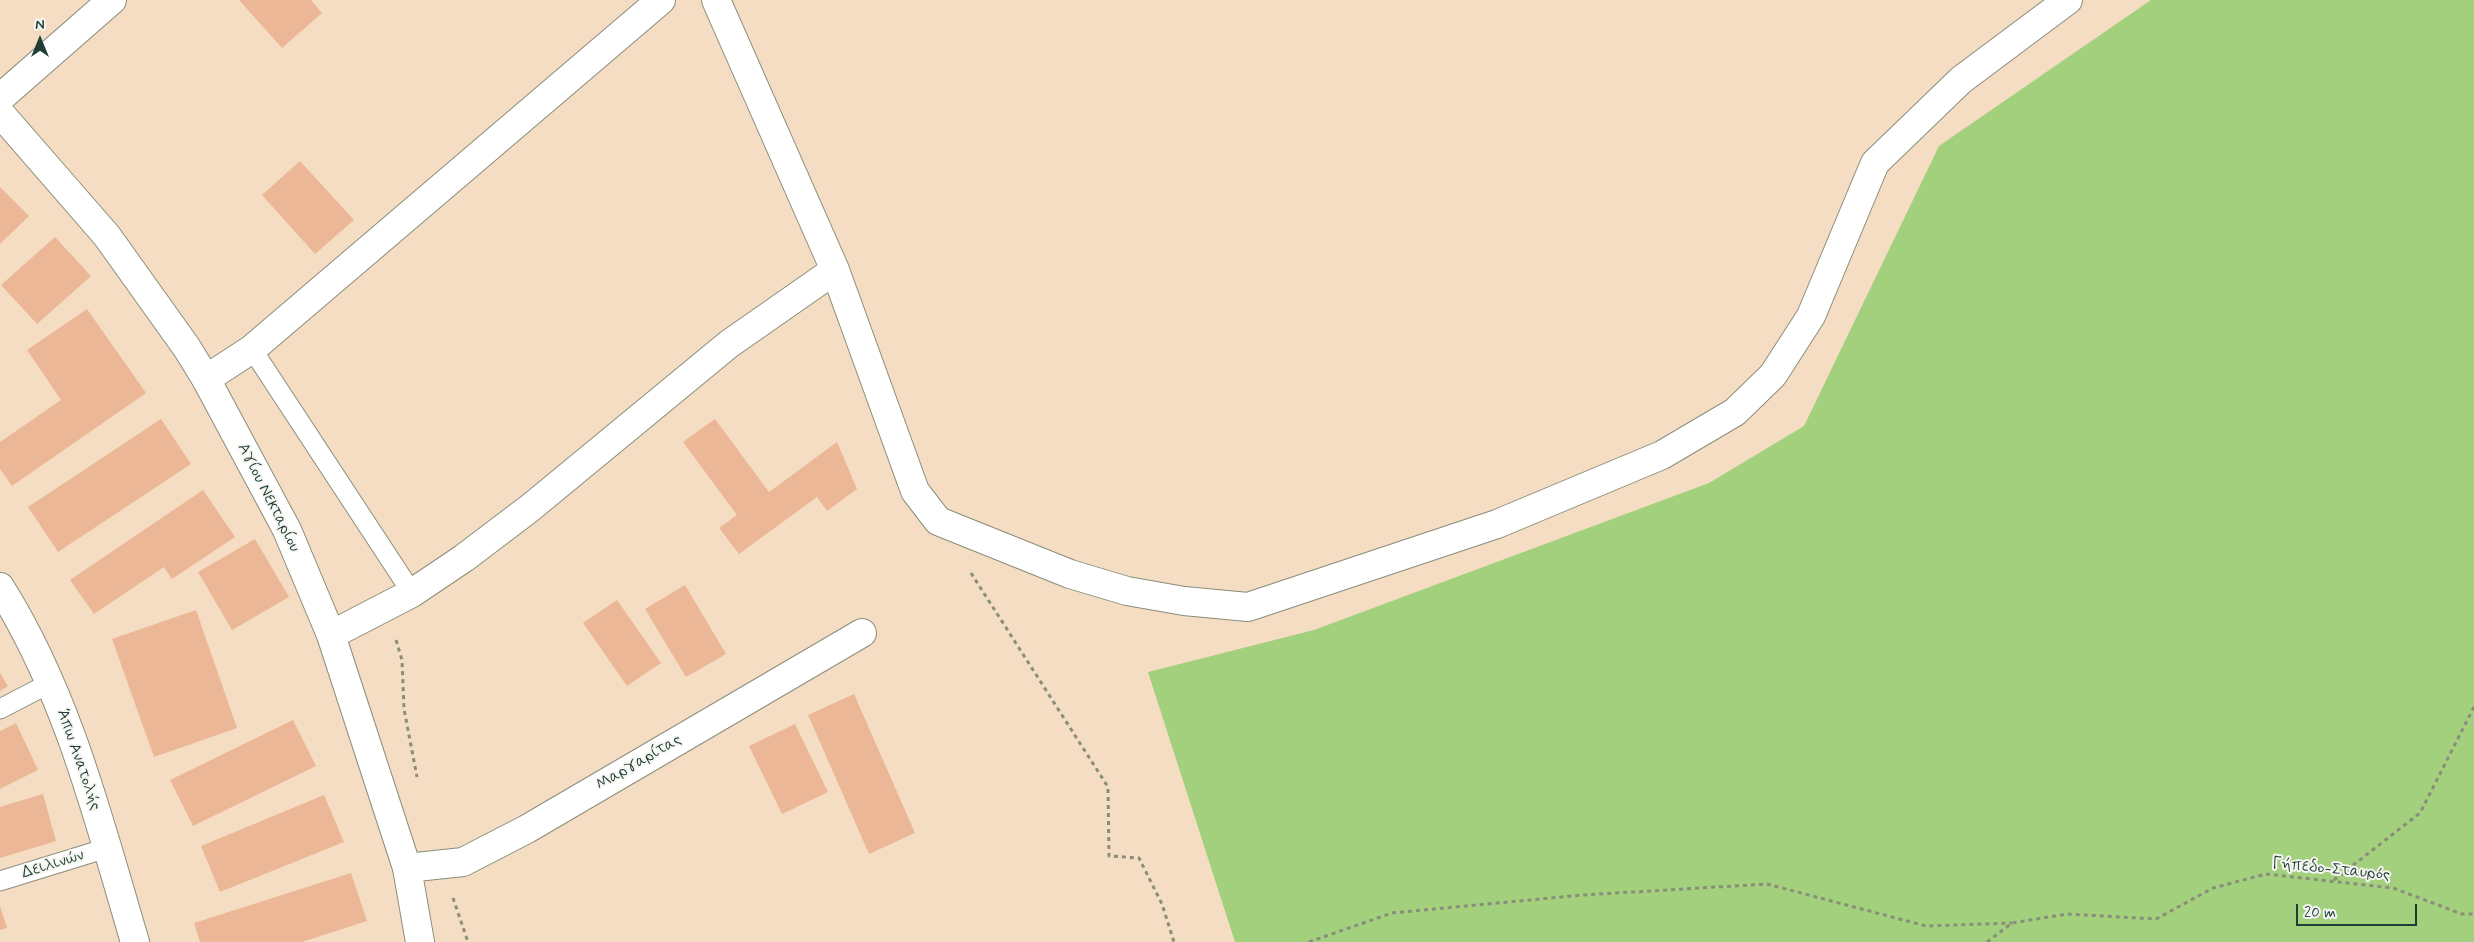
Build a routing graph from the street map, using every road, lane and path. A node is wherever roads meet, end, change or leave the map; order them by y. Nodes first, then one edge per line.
1 (112, 0) edge
2 (661, 0) edge
3 (716, 0) edge
4 (2068, 0) edge
5 (0, 98) edge
6 (0, 113) edge
7 (835, 270) junction
8 (252, 349) junction
9 (206, 379) junction
10 (970, 571) dead end
11 (0, 587) edge
12 (412, 593) junction
13 (385, 607) junction
14 (862, 633) dead end
15 (331, 635) junction
16 (50, 683) junction
17 (2474, 708) edge
18 (0, 709) edge
19 (417, 781) dead end
20 (107, 848) junction
21 (442, 864) junction
22 (407, 868) junction
23 (2334, 880) junction
24 (0, 881) edge
25 (2474, 914) edge
26 (2012, 923) junction
27 (135, 942) edge
28 (420, 942) edge
29 (468, 942) edge
30 (1174, 942) edge
31 (1309, 942) edge
32 (1987, 942) edge

1 - 5 street
2 - 8 street
3 - 7 street
4 - 7 street
6 - 9 street, Αγίου Νεκταρίου
7 - 12 street
8 - 9 street
8 - 12 lane
9 - 15 street, Αγίου Νεκταρίου
10 - 30 path
11 - 16 street, Άπω Ανατολής
12 - 13 street
13 - 15 street
13 - 19 path
14 - 21 street, Μαργαρίτας
15 - 22 street, Αγίου Νεκταρίου
16 - 18 lane
16 - 20 street, Άπω Ανατολής
17 - 23 path
20 - 24 lane, Δειλινών
20 - 27 street, Άπω Ανατολής
21 - 22 street, Μαργαρίτας
21 - 29 path
22 - 28 street, Αγίου Νεκταρίου
23 - 25 path, Γήπεδο-Σταυρός
23 - 26 path, Γήπεδο-Σταυρός
26 - 31 path
26 - 32 path, Γήπεδο-Σταυρός

